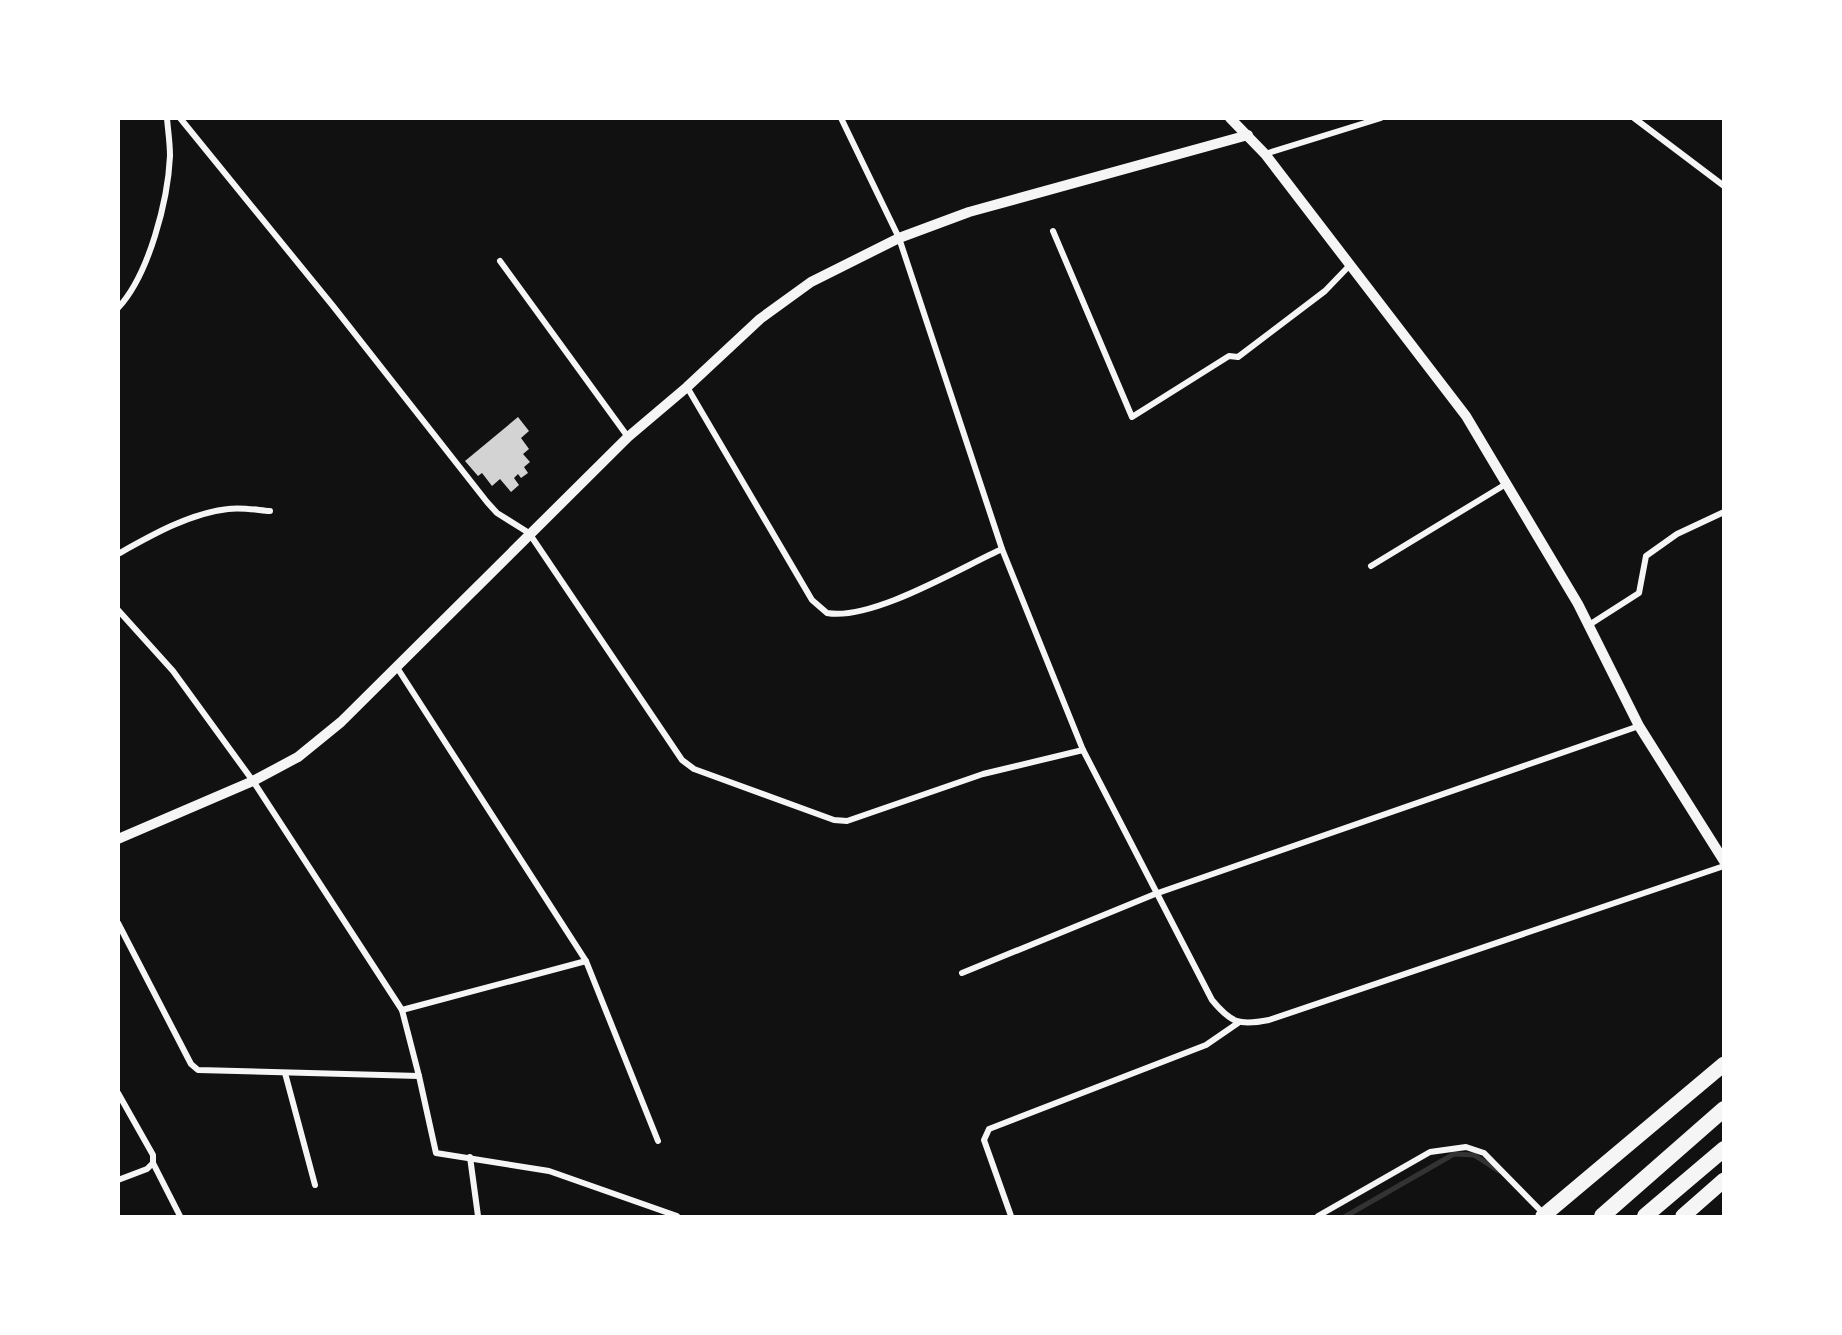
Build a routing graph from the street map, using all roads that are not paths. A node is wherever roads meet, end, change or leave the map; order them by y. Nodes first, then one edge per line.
1 (167, 118) edge
2 (180, 118) edge
3 (840, 118) edge
4 (1230, 118) edge
5 (1381, 118) edge
6 (1634, 118) edge
7 (1248, 135) junction
8 (1265, 154) junction
9 (1724, 186) edge
10 (1053, 231) dead end
11 (899, 238) junction
12 (500, 261) dead end
13 (1350, 265) junction
14 (118, 308) edge
15 (687, 387) junction
16 (628, 437) junction
17 (1506, 483) junction
18 (270, 511) dead end
19 (1724, 512) edge
20 (529, 533) junction
21 (1002, 549) junction
22 (118, 554) edge
23 (1371, 566) dead end
24 (118, 610) edge
25 (1589, 625) junction
26 (396, 666) junction
27 (1639, 726) junction
28 (1083, 750) junction
29 (253, 781) junction
30 (118, 838) edge
31 (1724, 861) edge
32 (1724, 866) edge
33 (1155, 894) junction
34 (118, 923) edge
35 (586, 961) junction
36 (962, 973) dead end
37 (402, 1010) junction
38 (1238, 1023) junction
39 (1724, 1064) edge
40 (285, 1074) junction
41 (419, 1076) junction
42 (118, 1093) edge
43 (1724, 1110) edge
44 (658, 1141) dead end
45 (1724, 1149) edge
46 (470, 1157) junction
47 (153, 1163) junction
48 (118, 1180) edge
49 (1724, 1180) edge
50 (315, 1185) dead end
51 (180, 1216) edge
52 (478, 1216) edge
53 (677, 1216) edge
54 (1011, 1216) edge
55 (1318, 1216) edge
56 (1544, 1216) edge
57 (1602, 1216) edge
58 (1645, 1216) edge
59 (1683, 1216) edge

1 - 14 street
2 - 20 street
3 - 11 street
4 - 7 street
5 - 8 street
6 - 9 street
7 - 8 street
7 - 11 street
8 - 13 street
10 - 13 street
11 - 15 street
11 - 21 street
12 - 16 street
13 - 17 street
15 - 16 street
15 - 21 street
16 - 20 street
17 - 23 street
17 - 25 street
18 - 22 street
19 - 25 street
20 - 26 street
20 - 28 street
21 - 28 street
24 - 29 street
25 - 27 street
26 - 29 street
26 - 35 street
27 - 31 street
27 - 33 street
28 - 33 street
29 - 30 street
29 - 37 street
32 - 38 street
33 - 36 street
33 - 38 street
34 - 40 street
35 - 37 street
35 - 44 street
37 - 41 street
38 - 54 street
39 - 56 main road
40 - 41 street
40 - 50 street
41 - 46 street
42 - 47 street
43 - 57 highway
45 - 58 highway
46 - 52 street
46 - 53 street
47 - 48 street
47 - 51 street
49 - 59 main road
55 - 56 street

